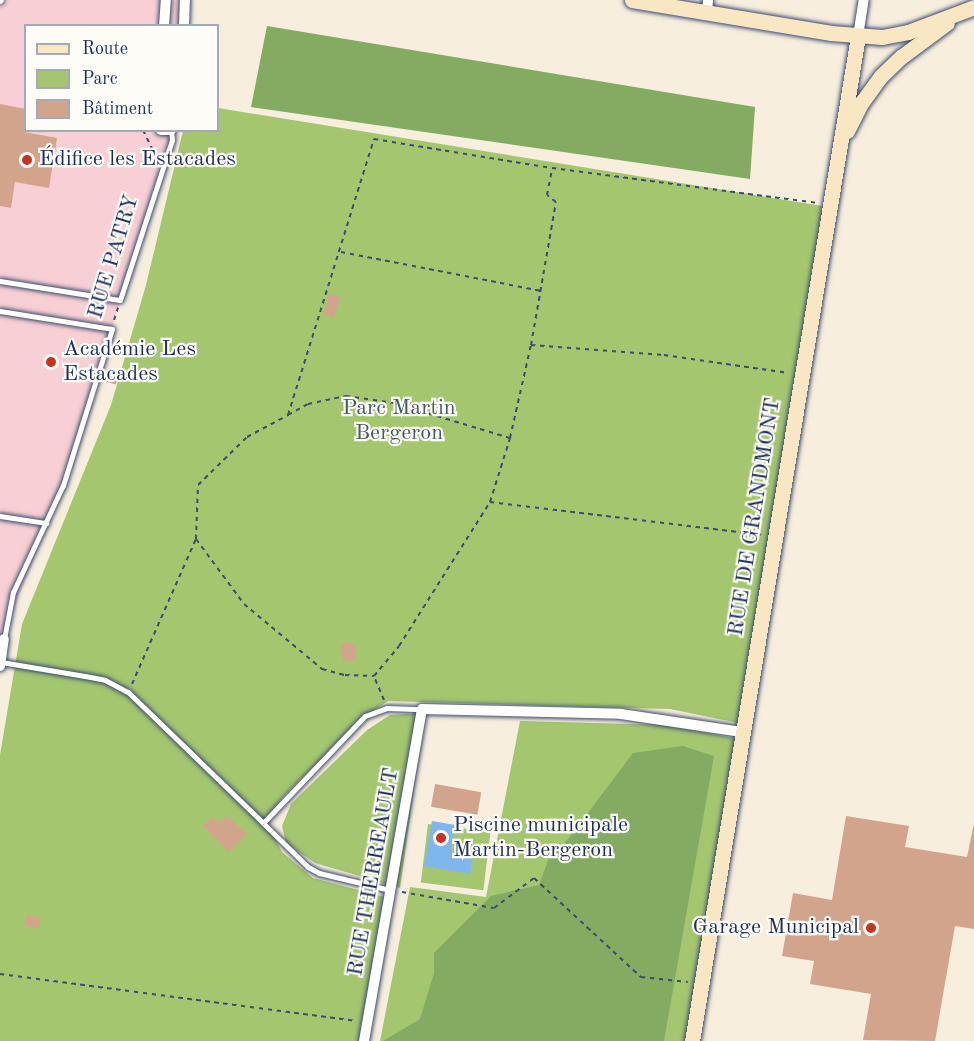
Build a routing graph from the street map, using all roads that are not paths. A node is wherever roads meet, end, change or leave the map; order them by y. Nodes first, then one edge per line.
1 (165, 0) edge
2 (185, 0) edge
3 (632, 0) edge
4 (864, 0) edge
5 (707, 6) edge
6 (972, 8) edge
7 (164, 24) edge
8 (184, 24) edge
9 (858, 36) junction
10 (171, 132) edge
11 (839, 150) junction
12 (0, 281) edge
13 (0, 311) edge
14 (0, 516) edge
15 (46, 523) junction
16 (4, 639) joint
17 (0, 664) edge
18 (422, 709) junction
19 (742, 732) junction
20 (263, 823) junction
21 (390, 890) junction
22 (364, 1041) edge
23 (692, 1041) edge

1 - 7 street
2 - 8 street
3 - 5 street
4 - 9 street, RUE DE GRANDMONT
5 - 9 street
6 - 9 street
6 - 11 street
9 - 11 street, RUE DE GRANDMONT
10 - 12 lane, RUE PATRY
11 - 19 street, RUE DE GRANDMONT
13 - 15 lane, RUE PATRY
14 - 15 lane
15 - 16 lane, RUE PATRY
16 - 17 street, RUE PATRY
17 - 20 lane
18 - 19 street
18 - 20 lane
18 - 21 street, RUE THERREAULT
19 - 23 street, RUE DE GRANDMONT
20 - 21 lane
21 - 22 street, RUE THERREAULT

